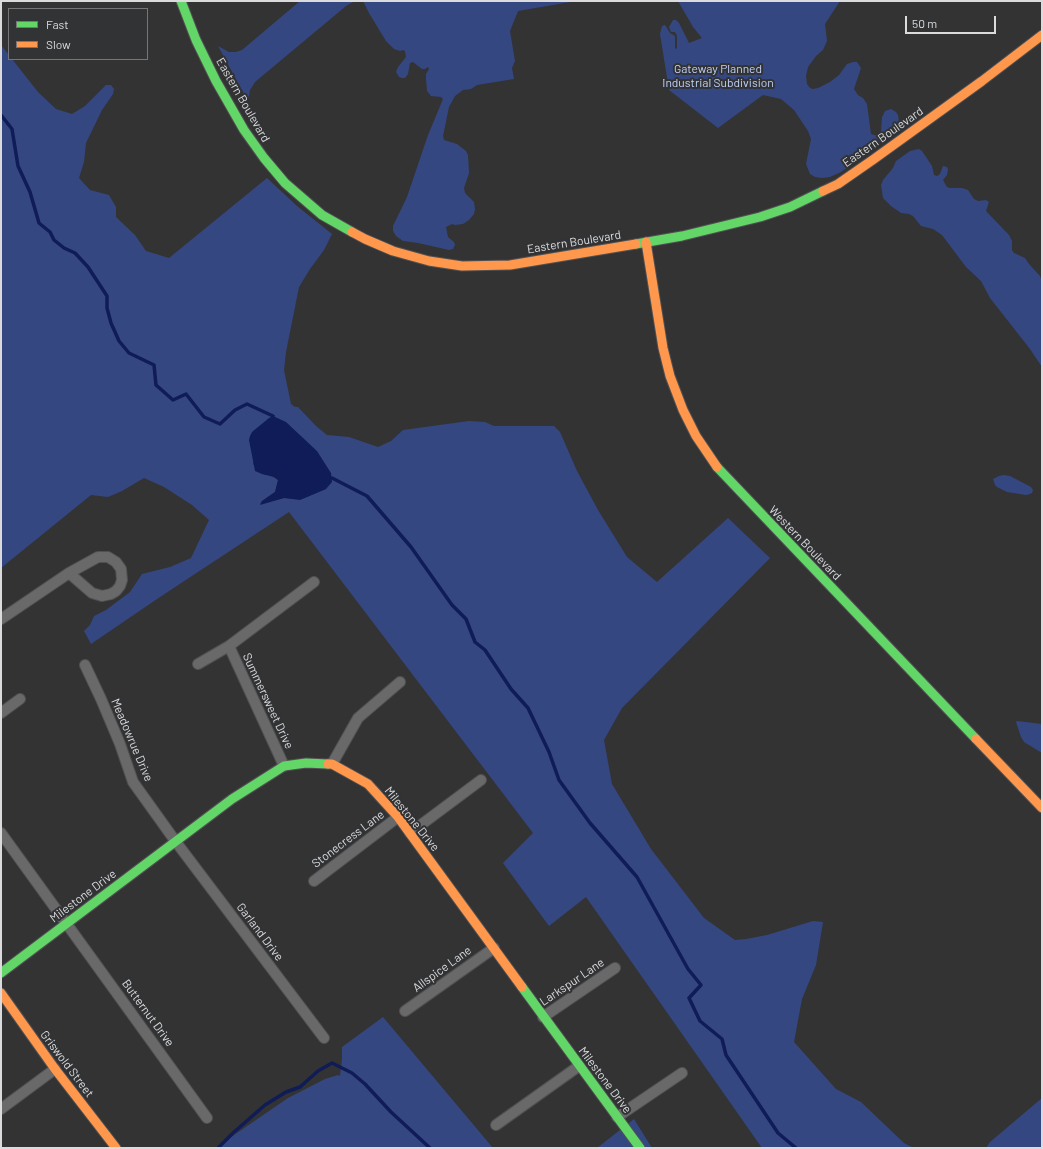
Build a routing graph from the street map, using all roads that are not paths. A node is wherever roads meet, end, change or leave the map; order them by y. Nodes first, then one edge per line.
1 (181, 1) edge
2 (1042, 35) edge
3 (646, 242) junction
4 (70, 573) junction
5 (314, 582) dead end
6 (1, 619) edge
7 (229, 646) junction
8 (198, 664) dead end
9 (85, 665) dead end
10 (400, 682) dead end
11 (20, 699) dead end
12 (1, 713) edge
13 (332, 764) junction
14 (284, 766) junction
15 (481, 780) dead end
16 (1042, 808) edge
17 (398, 817) junction
18 (1, 833) edge
19 (410, 833) junction
20 (176, 842) junction
21 (314, 881) dead end
22 (67, 924) junction
23 (494, 948) junction
24 (616, 968) dead end
25 (1, 973) edge
26 (1, 993) edge
27 (405, 1011) dead end
28 (543, 1016) junction
29 (324, 1038) dead end
30 (578, 1066) junction
31 (55, 1069) junction
32 (682, 1073) dead end
33 (1, 1109) edge
34 (617, 1117) junction
35 (207, 1118) dead end
36 (496, 1124) dead end
37 (116, 1148) edge
38 (640, 1148) edge

1 - 3 street, Eastern Boulevard
2 - 3 street, Eastern Boulevard
3 - 16 street, Western Boulevard
4 - 4 street
4 - 6 street
5 - 7 street, Summersweet Drive
7 - 8 street, Summersweet Drive
7 - 14 street, Summersweet Drive
9 - 20 street, Meadowrue Drive
10 - 13 street
11 - 12 street
13 - 14 street, Milestone Drive
13 - 17 street, Milestone Drive
14 - 20 street, Milestone Drive
15 - 19 street
17 - 19 street, Milestone Drive
17 - 21 street, Stonecress Lane
18 - 22 street, Butternut Drive
19 - 23 street, Milestone Drive
20 - 22 street, Milestone Drive
20 - 29 street, Garland Drive
22 - 25 street, Milestone Drive
22 - 35 street, Butternut Drive
23 - 27 street, Allspice Lane
23 - 28 street, Milestone Drive
24 - 28 street, Larkspur Lane
26 - 31 street, Griswold Street
28 - 30 street, Milestone Drive
30 - 34 street, Milestone Drive
30 - 36 street
31 - 33 street
31 - 37 street, Griswold Street
32 - 34 street
34 - 38 street, Milestone Drive

